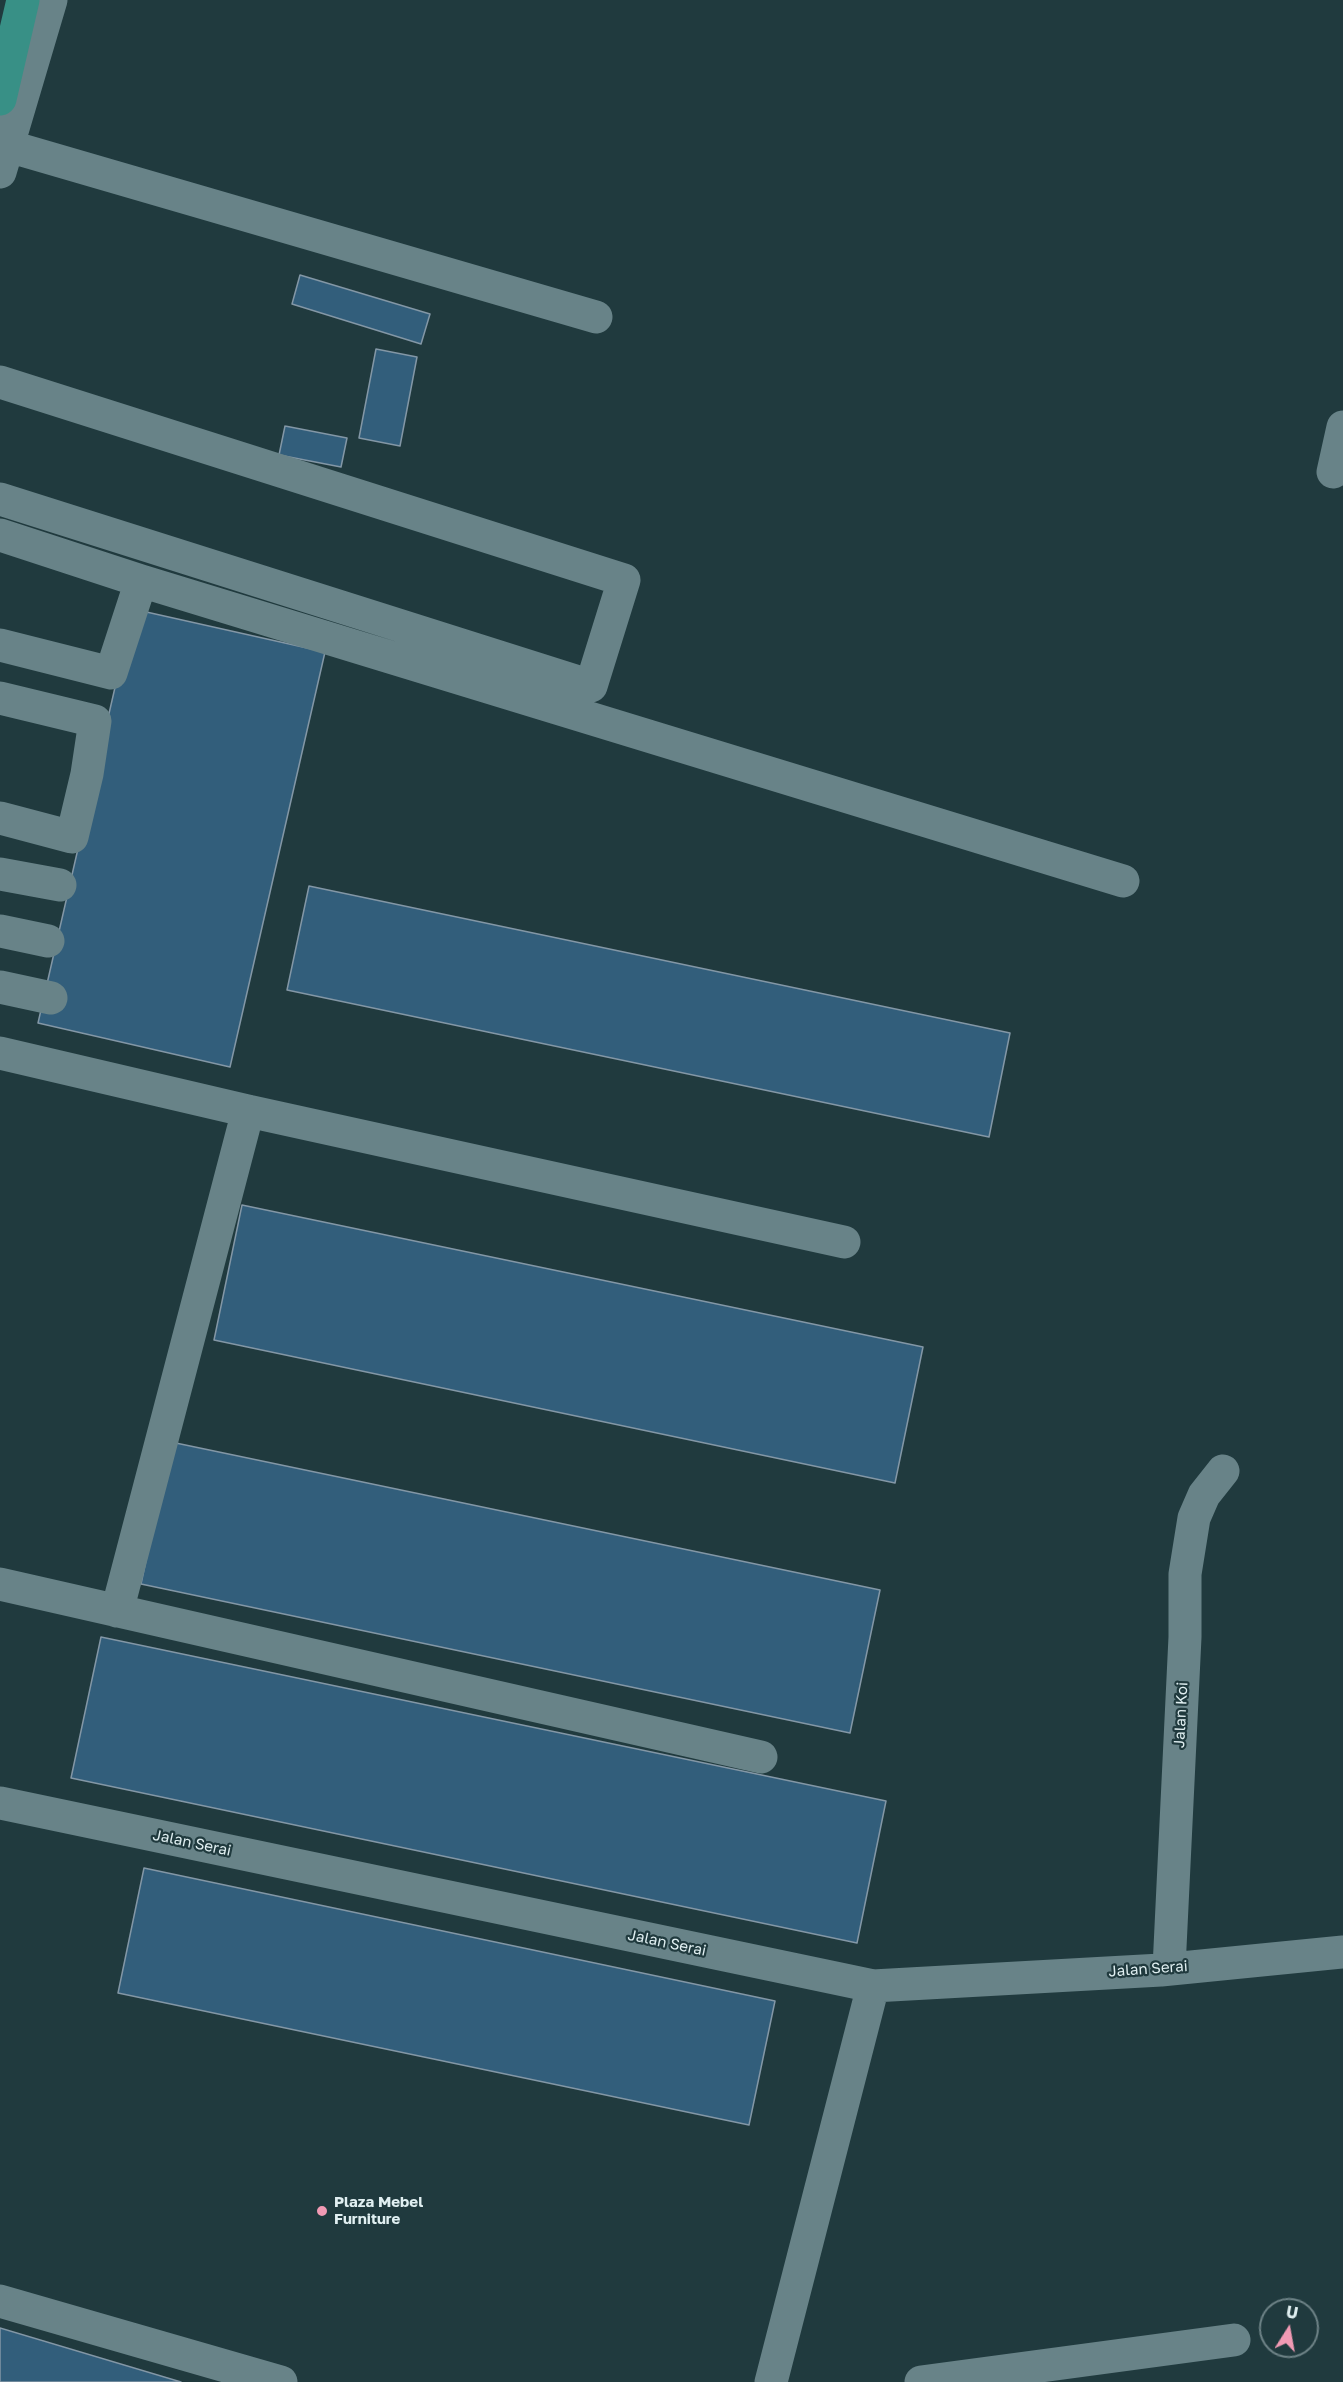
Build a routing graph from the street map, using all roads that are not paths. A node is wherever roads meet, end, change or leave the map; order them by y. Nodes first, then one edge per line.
1 (23, 0) edge
2 (51, 0) edge
3 (0, 99) edge
4 (4, 159) edge
5 (596, 317) dead end
6 (0, 382) edge
7 (1343, 427) edge
8 (1333, 472) dead end
9 (0, 499) edge
10 (0, 535) edge
11 (141, 581) junction
12 (0, 645) edge
13 (0, 698) edge
14 (0, 818) edge
15 (0, 874) edge
16 (1123, 881) dead end
17 (60, 885) dead end
18 (0, 931) edge
19 (48, 941) dead end
20 (0, 987) edge
21 (51, 998) dead end
22 (0, 1053) edge
23 (248, 1111) junction
24 (844, 1242) dead end
25 (1223, 1471) dead end
26 (0, 1584) edge
27 (117, 1611) junction
28 (761, 1757) dead end
29 (0, 1803) edge
30 (1343, 1952) edge
31 (1170, 1953) junction
32 (873, 1986) junction
33 (0, 2301) edge
34 (1234, 2340) dead end
35 (281, 2382) edge
36 (771, 2382) edge
37 (921, 2382) edge

1 - 3 main road
2 - 4 street
4 - 5 street
6 - 9 street
7 - 8 street
10 - 11 street
11 - 12 street
11 - 16 street
13 - 14 street
15 - 17 street
18 - 19 street
20 - 21 street
22 - 23 street
23 - 24 street
23 - 27 street
25 - 31 street, Jalan Koi
26 - 27 street
27 - 28 street
29 - 32 street, Jalan Serai
30 - 31 street, Jalan Serai
31 - 32 street, Jalan Serai
32 - 36 street
33 - 35 street
34 - 37 street

